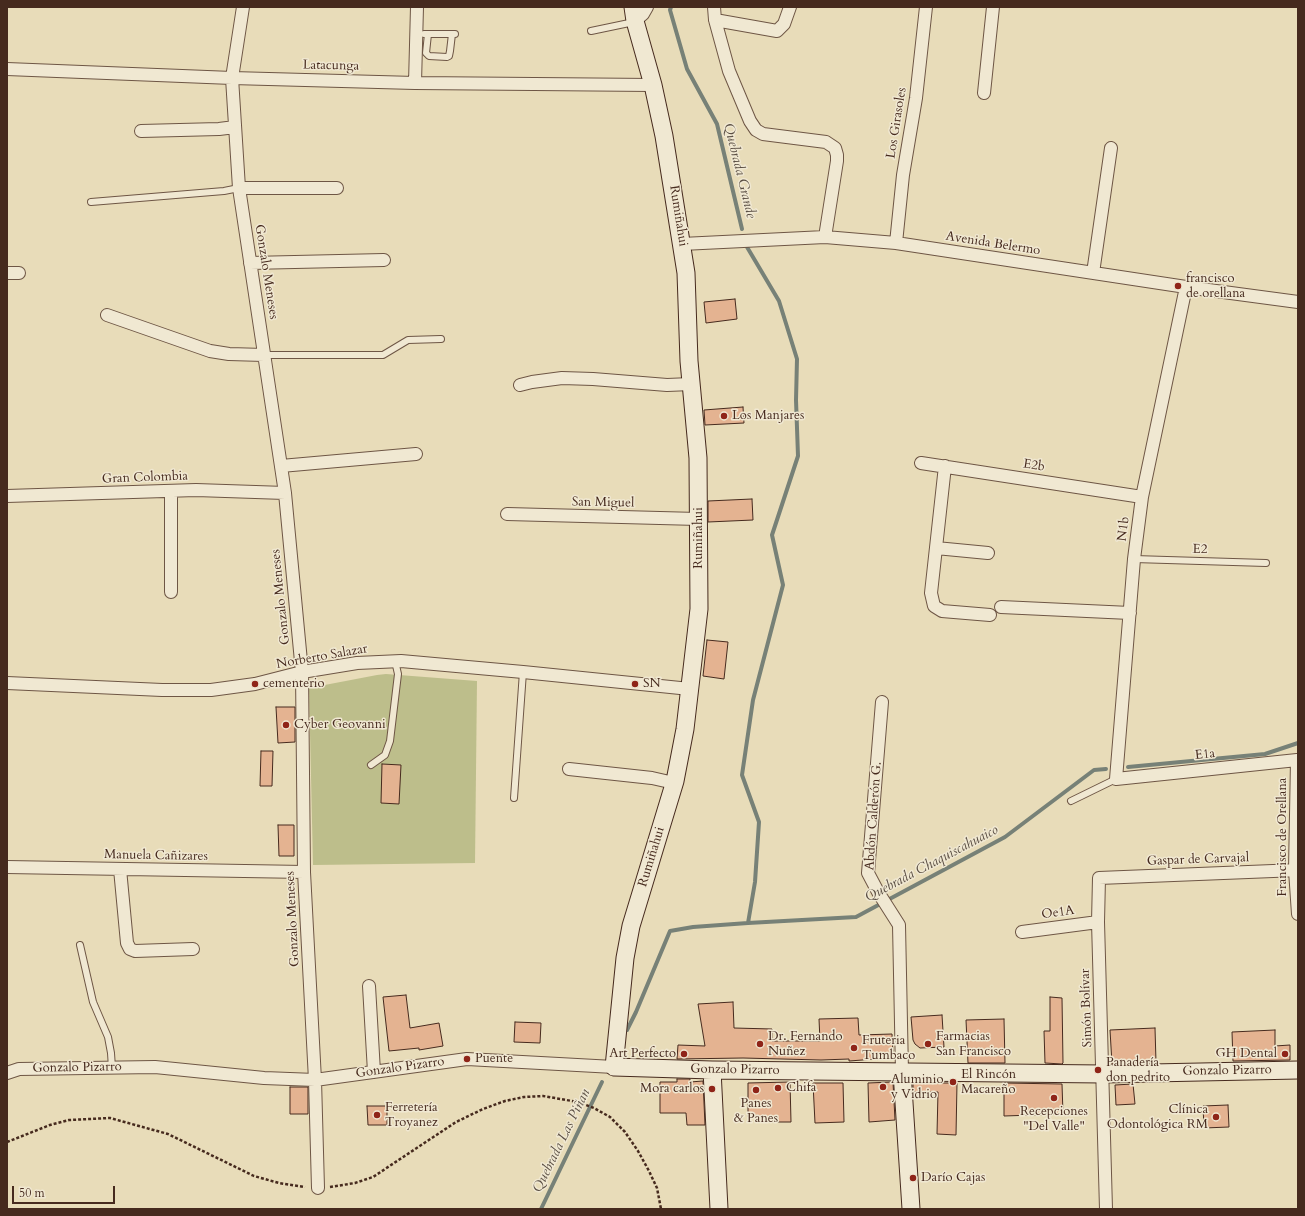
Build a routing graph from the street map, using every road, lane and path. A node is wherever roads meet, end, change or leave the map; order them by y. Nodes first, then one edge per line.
1 (244, 7) edge
2 (417, 7) edge
3 (646, 7) edge
4 (714, 7) edge
5 (790, 7) edge
6 (926, 7) edge
7 (993, 7) edge
8 (634, 14) edge
9 (715, 20) junction
10 (591, 31) dead end
11 (422, 34) junction
12 (7, 69) edge
13 (232, 78) junction
14 (415, 82) junction
15 (654, 85) junction
16 (984, 93) dead end
17 (235, 127) junction
18 (141, 131) dead end
19 (1111, 148) dead end
20 (239, 188) junction
21 (337, 188) dead end
22 (90, 202) dead end
23 (825, 237) junction
24 (896, 243) junction
25 (682, 244) junction
26 (384, 260) dead end
27 (250, 263) junction
28 (1093, 273) junction
29 (1186, 287) junction
30 (1298, 302) edge
31 (107, 315) dead end
32 (441, 339) dead end
33 (264, 355) junction
34 (691, 384) junction
35 (520, 385) dead end
36 (416, 454) dead end
37 (921, 462) dead end
38 (281, 466) junction
39 (945, 466) junction
40 (171, 491) junction
41 (285, 493) junction
42 (7, 496) edge
43 (1142, 497) junction
44 (508, 514) dead end
45 (698, 519) junction
46 (936, 548) junction
47 (988, 553) dead end
48 (1134, 559) junction
49 (1266, 563) dead end
50 (171, 592) dead end
51 (1001, 607) dead end
52 (1130, 614) junction
53 (990, 615) dead end
54 (395, 661) junction
55 (302, 672) junction
56 (523, 672) junction
57 (7, 683) edge
58 (690, 689) junction
59 (882, 702) dead end
60 (1296, 760) joint
61 (371, 765) dead end
62 (569, 769) dead end
63 (1116, 779) junction
64 (674, 783) junction
65 (514, 798) dead end
66 (1071, 801) dead end
67 (7, 867) edge
68 (120, 869) junction
69 (1297, 870) edge
70 (304, 872) junction
71 (1099, 878) joint
72 (1298, 914) edge
73 (1098, 922) junction
74 (1022, 932) dead end
75 (80, 945) dead end
76 (193, 949) dead end
77 (369, 986) dead end
78 (614, 1067) junction
79 (112, 1068) junction
80 (712, 1070) junction
81 (1298, 1070) edge
82 (374, 1072) junction
83 (902, 1072) junction
84 (7, 1073) edge
85 (1103, 1074) junction
86 (315, 1080) junction
87 (7, 1142) edge
88 (318, 1188) junction
89 (661, 1209) edge
90 (719, 1209) edge
91 (911, 1209) edge
92 (1106, 1209) edge

1 - 13 street, Gonzalo Meneses
2 - 11 street
3 - 8 street
4 - 9 street
5 - 9 street
6 - 24 street, Los Girasoles
7 - 16 street
8 - 10 lane
8 - 15 street, Rumiñahui
9 - 23 street
11 - 11 lane
11 - 14 street
12 - 13 street, Latacunga
13 - 14 street, Latacunga
13 - 17 street, Gonzalo Meneses
14 - 15 street, Latacunga
15 - 25 street, Rumiñahui
17 - 18 street
17 - 20 street, Gonzalo Meneses
19 - 28 street
20 - 21 street
20 - 22 lane
20 - 27 street, Gonzalo Meneses
23 - 24 street, Avenida Belermo
23 - 25 street, Avenida Belermo
24 - 28 street, Avenida Belermo
25 - 34 street, Rumiñahui
26 - 27 street
27 - 33 street, Gonzalo Meneses
28 - 29 street, Avenida Belermo
29 - 30 street, Avenida Belermo
29 - 43 street, N1b
31 - 33 street
32 - 33 lane
33 - 38 street, Gonzalo Meneses
34 - 35 street
34 - 45 street, Rumiñahui
36 - 38 street
37 - 39 street, E2b
38 - 41 street, Gonzalo Meneses
39 - 43 street, E2b
39 - 46 street
40 - 41 street, Gran Colombia
40 - 42 street, Gran Colombia
40 - 50 street
41 - 55 street, Gonzalo Meneses
43 - 48 street, N1b
44 - 45 street, San Miguel
45 - 58 street, Rumiñahui
46 - 47 street
46 - 53 street
48 - 49 lane, E2
48 - 52 street, N1b
51 - 52 street
52 - 63 street, N1b
54 - 55 street, Norberto Salazar
54 - 56 street, Norberto Salazar
54 - 61 lane
55 - 57 street, Norberto Salazar
55 - 70 street, Gonzalo Meneses
56 - 58 street, Norberto Salazar
56 - 65 lane
58 - 64 street, Rumiñahui
59 - 83 street, Abdón Calderón G.
60 - 63 street, E1a
60 - 69 street, Francisco de Orellana
62 - 64 street
63 - 66 lane
64 - 78 street, Rumiñahui
67 - 68 street, Manuela Cañizares
68 - 70 street, Manuela Cañizares
68 - 76 street
69 - 71 street, Gaspar de Carvajal
69 - 72 street, Francisco de Orellana
70 - 86 street, Gonzalo Meneses
71 - 73 street, Simón Bolívar
73 - 74 street, Oe1A
73 - 85 street, Simón Bolívar
75 - 79 lane
77 - 82 street
78 - 80 street, Gonzalo Pizarro
78 - 82 street, Gonzalo Pizarro
79 - 84 street, Gonzalo Pizarro
79 - 86 street, Gonzalo Pizarro
80 - 83 street, Gonzalo Pizarro
80 - 90 street
81 - 85 street, Gonzalo Pizarro
82 - 86 street, Gonzalo Pizarro
83 - 85 street, Gonzalo Pizarro
83 - 91 street, Abdón Calderón G.
85 - 92 street, Simón Bolívar
86 - 88 street, Gonzalo Meneses
87 - 88 path
88 - 89 path

